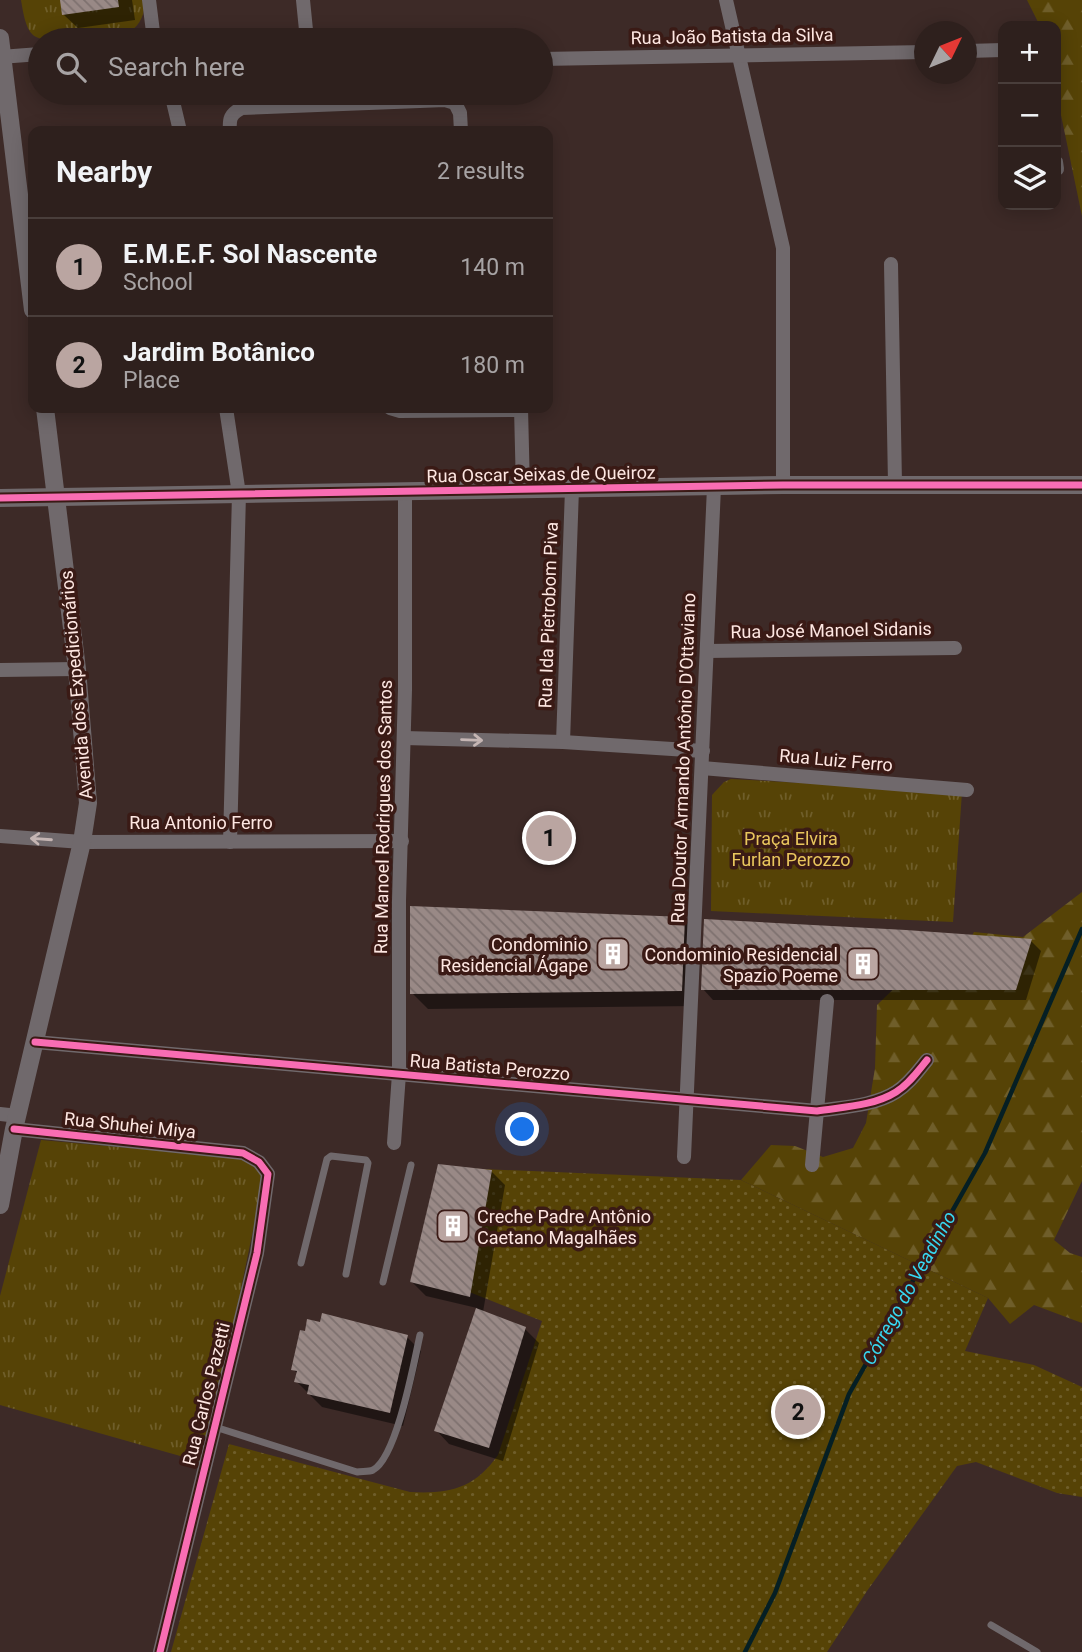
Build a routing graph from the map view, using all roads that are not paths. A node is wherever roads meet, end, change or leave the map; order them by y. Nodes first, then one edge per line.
1 (149, 0) edge
2 (303, 0) edge
3 (726, 0) edge
4 (152, 28) edge
5 (306, 28) edge
6 (0, 37) edge
7 (998, 50) edge
8 (914, 51) edge
9 (977, 51) edge
10 (28, 55) edge
11 (739, 56) junction
12 (1, 57) edge
13 (553, 59) edge
14 (174, 105) edge
15 (318, 105) edge
16 (456, 105) edge
17 (179, 126) edge
18 (230, 126) edge
19 (461, 126) edge
20 (28, 254) edge
21 (891, 264) dead end
22 (46, 413) edge
23 (227, 413) edge
24 (521, 413) edge
25 (895, 484) junction
26 (783, 485) junction
27 (1082, 485) edge
28 (714, 487) junction
29 (572, 489) junction
30 (523, 490) junction
31 (405, 492) junction
32 (239, 494) junction
33 (56, 497) junction
34 (0, 498) edge
35 (955, 648) dead end
36 (706, 651) junction
37 (77, 669) junction
38 (0, 670) edge
39 (404, 738) junction
40 (563, 743) junction
41 (702, 751) junction
42 (702, 768) junction
43 (967, 790) dead end
44 (0, 836) edge
45 (402, 841) junction
46 (82, 842) junction
47 (230, 842) junction
48 (827, 1001) dead end
49 (35, 1042) junction
50 (927, 1060) dead end
51 (399, 1074) junction
52 (686, 1100) junction
53 (817, 1111) junction
54 (11, 1120) edge
55 (394, 1143) dead end
56 (243, 1153) joint
57 (684, 1157) dead end
58 (411, 1164) dead end
59 (812, 1165) dead end
60 (0, 1205) edge
61 (302, 1263) dead end
62 (346, 1273) dead end
63 (383, 1282) dead end
64 (420, 1335) dead end
65 (214, 1427) junction
66 (991, 1625) dead end
67 (160, 1652) edge
68 (1037, 1652) edge

1 - 4 street
2 - 5 street
3 - 11 street
6 - 12 street
7 - 9 street
8 - 11 street, Rua João Batista da Silva
10 - 12 street
11 - 13 street, Rua João Batista da Silva
11 - 26 street
12 - 20 street
14 - 17 street
15 - 18 street
16 - 19 street
21 - 25 street
22 - 33 street, Avenida dos Expedicionários
23 - 32 street
24 - 30 street
25 - 26 street, Rua Oscar Seixas de Queiroz
25 - 27 street, Rua Oscar Seixas de Queiroz
26 - 28 street, Rua Oscar Seixas de Queiroz
28 - 29 street, Rua Oscar Seixas de Queiroz
28 - 36 street, Rua Doutor Armando Antônio D'Ottaviano
29 - 30 street, Rua Oscar Seixas de Queiroz
29 - 40 street, Rua Ida Pietrobom Piva
30 - 31 street, Rua Oscar Seixas de Queiroz
31 - 32 street, Rua Oscar Seixas de Queiroz
31 - 39 street, Rua Manoel Rodrigues dos Santos
32 - 33 street, Rua Oscar Seixas de Queiroz
32 - 47 street
33 - 34 street, Rua Oscar Seixas de Queiroz
33 - 37 street, Avenida dos Expedicionários
35 - 36 street, Rua José Manoel Sidanis
36 - 41 street, Rua Doutor Armando Antônio D'Ottaviano
37 - 38 street
37 - 46 street, Avenida dos Expedicionários
39 -> 40 street
39 - 45 street, Rua Manoel Rodrigues dos Santos
40 - 41 street
41 - 42 street, Rua Doutor Armando Antônio D'Ottaviano
42 - 43 street, Rua Luiz Ferro
42 - 52 street, Rua Doutor Armando Antônio D'Ottaviano
46 -> 44 street, Rua Antonio Ferro
45 - 47 street, Rua Antonio Ferro
45 - 51 street, Rua Manoel Rodrigues dos Santos
46 - 47 street, Rua Antonio Ferro
46 - 49 street, Avenida dos Expedicionários
48 - 53 street
49 - 51 street, Rua Batista Perozzo
49 - 54 street, Avenida dos Expedicionários
50 - 53 street, Rua Batista Perozzo
51 - 52 street, Rua Batista Perozzo
51 - 55 street, Rua Manoel Rodrigues dos Santos
52 - 53 street, Rua Batista Perozzo
52 - 57 street, Rua Doutor Armando Antônio D'Ottaviano
53 - 59 street
54 - 56 street, Rua Shuhei Miya
54 - 60 street, Avenida dos Expedicionários
56 - 65 street, Rua Carlos Pazetti
58 - 63 lane
61 - 62 lane
64 - 65 lane
65 - 67 street, Rua Carlos Pazetti
66 - 68 lane

